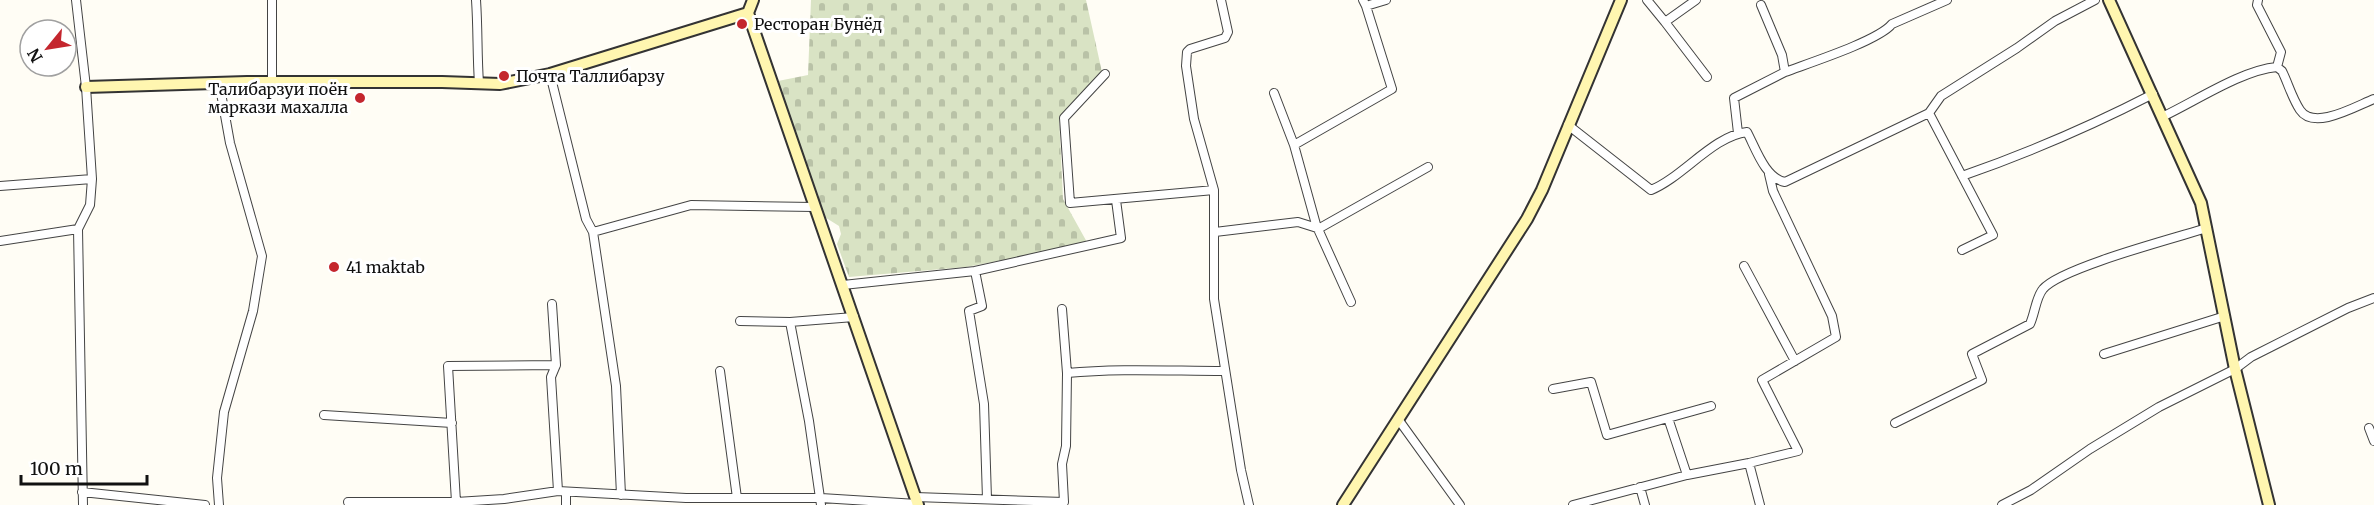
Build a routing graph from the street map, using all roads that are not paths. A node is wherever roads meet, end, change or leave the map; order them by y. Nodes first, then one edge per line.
1 (76, 0) edge
2 (272, 0) edge
3 (476, 0) edge
4 (753, 0) edge
5 (1221, 0) edge
6 (1386, 0) edge
7 (1621, 0) edge
8 (1647, 0) edge
9 (1696, 0) edge
10 (1947, 0) edge
11 (2095, 0) edge
12 (2109, 0) edge
13 (2258, 0) edge
14 (1365, 3) edge
15 (1761, 5) dead end
16 (748, 13) junction
17 (1665, 22) junction
18 (2277, 67) junction
19 (1785, 72) junction
20 (550, 74) junction
21 (1105, 75) dead end
22 (1707, 77) dead end
23 (219, 82) junction
24 (272, 82) junction
25 (479, 83) junction
26 (86, 87) junction
27 (1274, 93) dead end
28 (2153, 94) junction
29 (2374, 99) edge
30 (1929, 113) junction
31 (2163, 117) junction
32 (1568, 125) junction
33 (1738, 133) junction
34 (1294, 145) junction
35 (1428, 167) dead end
36 (1769, 173) junction
37 (1962, 176) junction
38 (92, 179) junction
39 (0, 186) edge
40 (1214, 190) junction
41 (1116, 200) junction
42 (814, 207) junction
43 (2206, 228) junction
44 (78, 229) junction
45 (1318, 229) junction
46 (593, 232) junction
47 (1215, 232) junction
48 (0, 241) edge
49 (1962, 250) dead end
50 (1744, 266) dead end
51 (975, 271) junction
52 (843, 285) junction
53 (2374, 298) edge
54 (1352, 302) dead end
55 (552, 304) dead end
56 (1062, 309) dead end
57 (2225, 316) junction
58 (854, 317) junction
59 (740, 321) dead end
60 (790, 322) junction
61 (2104, 354) dead end
62 (1795, 361) junction
63 (556, 365) junction
64 (2235, 369) junction
65 (1224, 370) junction
66 (720, 371) dead end
67 (1067, 373) junction
68 (1553, 389) dead end
69 (1711, 406) dead end
70 (324, 414) dead end
71 (1668, 418) junction
72 (1398, 419) junction
73 (452, 423) junction
74 (1895, 423) dead end
75 (2369, 428) dead end
76 (2374, 441) edge
77 (1749, 463) junction
78 (1687, 475) junction
79 (1640, 488) junction
80 (82, 492) junction
81 (562, 492) junction
82 (621, 495) junction
83 (738, 498) junction
84 (987, 500) junction
85 (348, 501) dead end
86 (687, 501) edge
87 (821, 501) edge
88 (917, 502) edge
89 (459, 503) edge
90 (83, 505) edge
91 (205, 505) edge
92 (219, 505) edge
93 (566, 505) edge
94 (1248, 505) edge
95 (1343, 505) edge
96 (1460, 505) edge
97 (1573, 505) edge
98 (1645, 505) edge
99 (1760, 505) edge
100 (2002, 505) edge
101 (2269, 505) edge

1 - 26 street
2 - 24 street
3 - 25 street
4 - 16 street
5 - 40 street
6 - 14 street
7 - 32 street
8 - 17 street
9 - 17 street
10 - 19 street
11 - 30 street
12 - 28 street
13 - 18 street
14 - 34 street
15 - 19 street
16 - 20 street
16 - 42 street
17 - 22 street
18 - 29 street
18 - 31 street
19 - 33 street
20 - 25 street
20 - 46 street
21 - 41 street
23 - 24 street
23 - 26 street
23 - 92 street
24 - 25 street
26 - 38 street
27 - 34 street
28 - 31 street
28 - 37 street
30 - 36 street
30 - 37 street
31 - 43 street
32 - 33 street
32 - 72 street
33 - 36 street
34 - 45 street
35 - 45 street
36 - 62 street
37 - 49 street
38 - 39 street
38 - 44 street
40 - 41 street
40 - 47 street
41 - 51 street
42 - 46 street
42 - 52 street
43 - 57 street
43 - 74 street
44 - 48 street
44 - 80 street
45 - 47 street
45 - 54 street
46 - 82 street
47 - 65 street
50 - 62 street
51 - 52 street
51 - 84 street
52 - 58 street
53 - 64 street
55 - 63 street
56 - 67 street
57 - 61 street
57 - 64 street
58 - 60 street
58 - 88 street
59 - 60 street
60 - 87 street
62 - 77 street
63 - 73 street
63 - 81 street
64 - 100 street
64 - 101 street
65 - 67 street
65 - 94 street
66 - 83 street
67 - 84 street
68 - 71 street
69 - 71 street
70 - 73 street
71 - 78 street
72 - 95 street
72 - 96 street
73 - 89 street
75 - 76 street
77 - 78 street
77 - 99 street
78 - 79 street
79 - 97 street
79 - 98 street
80 - 90 street
80 - 91 street
81 - 82 street
81 - 89 street
81 - 93 street
82 - 86 street
83 - 86 street
83 - 87 street
84 - 88 street
85 - 89 street
87 - 88 street

